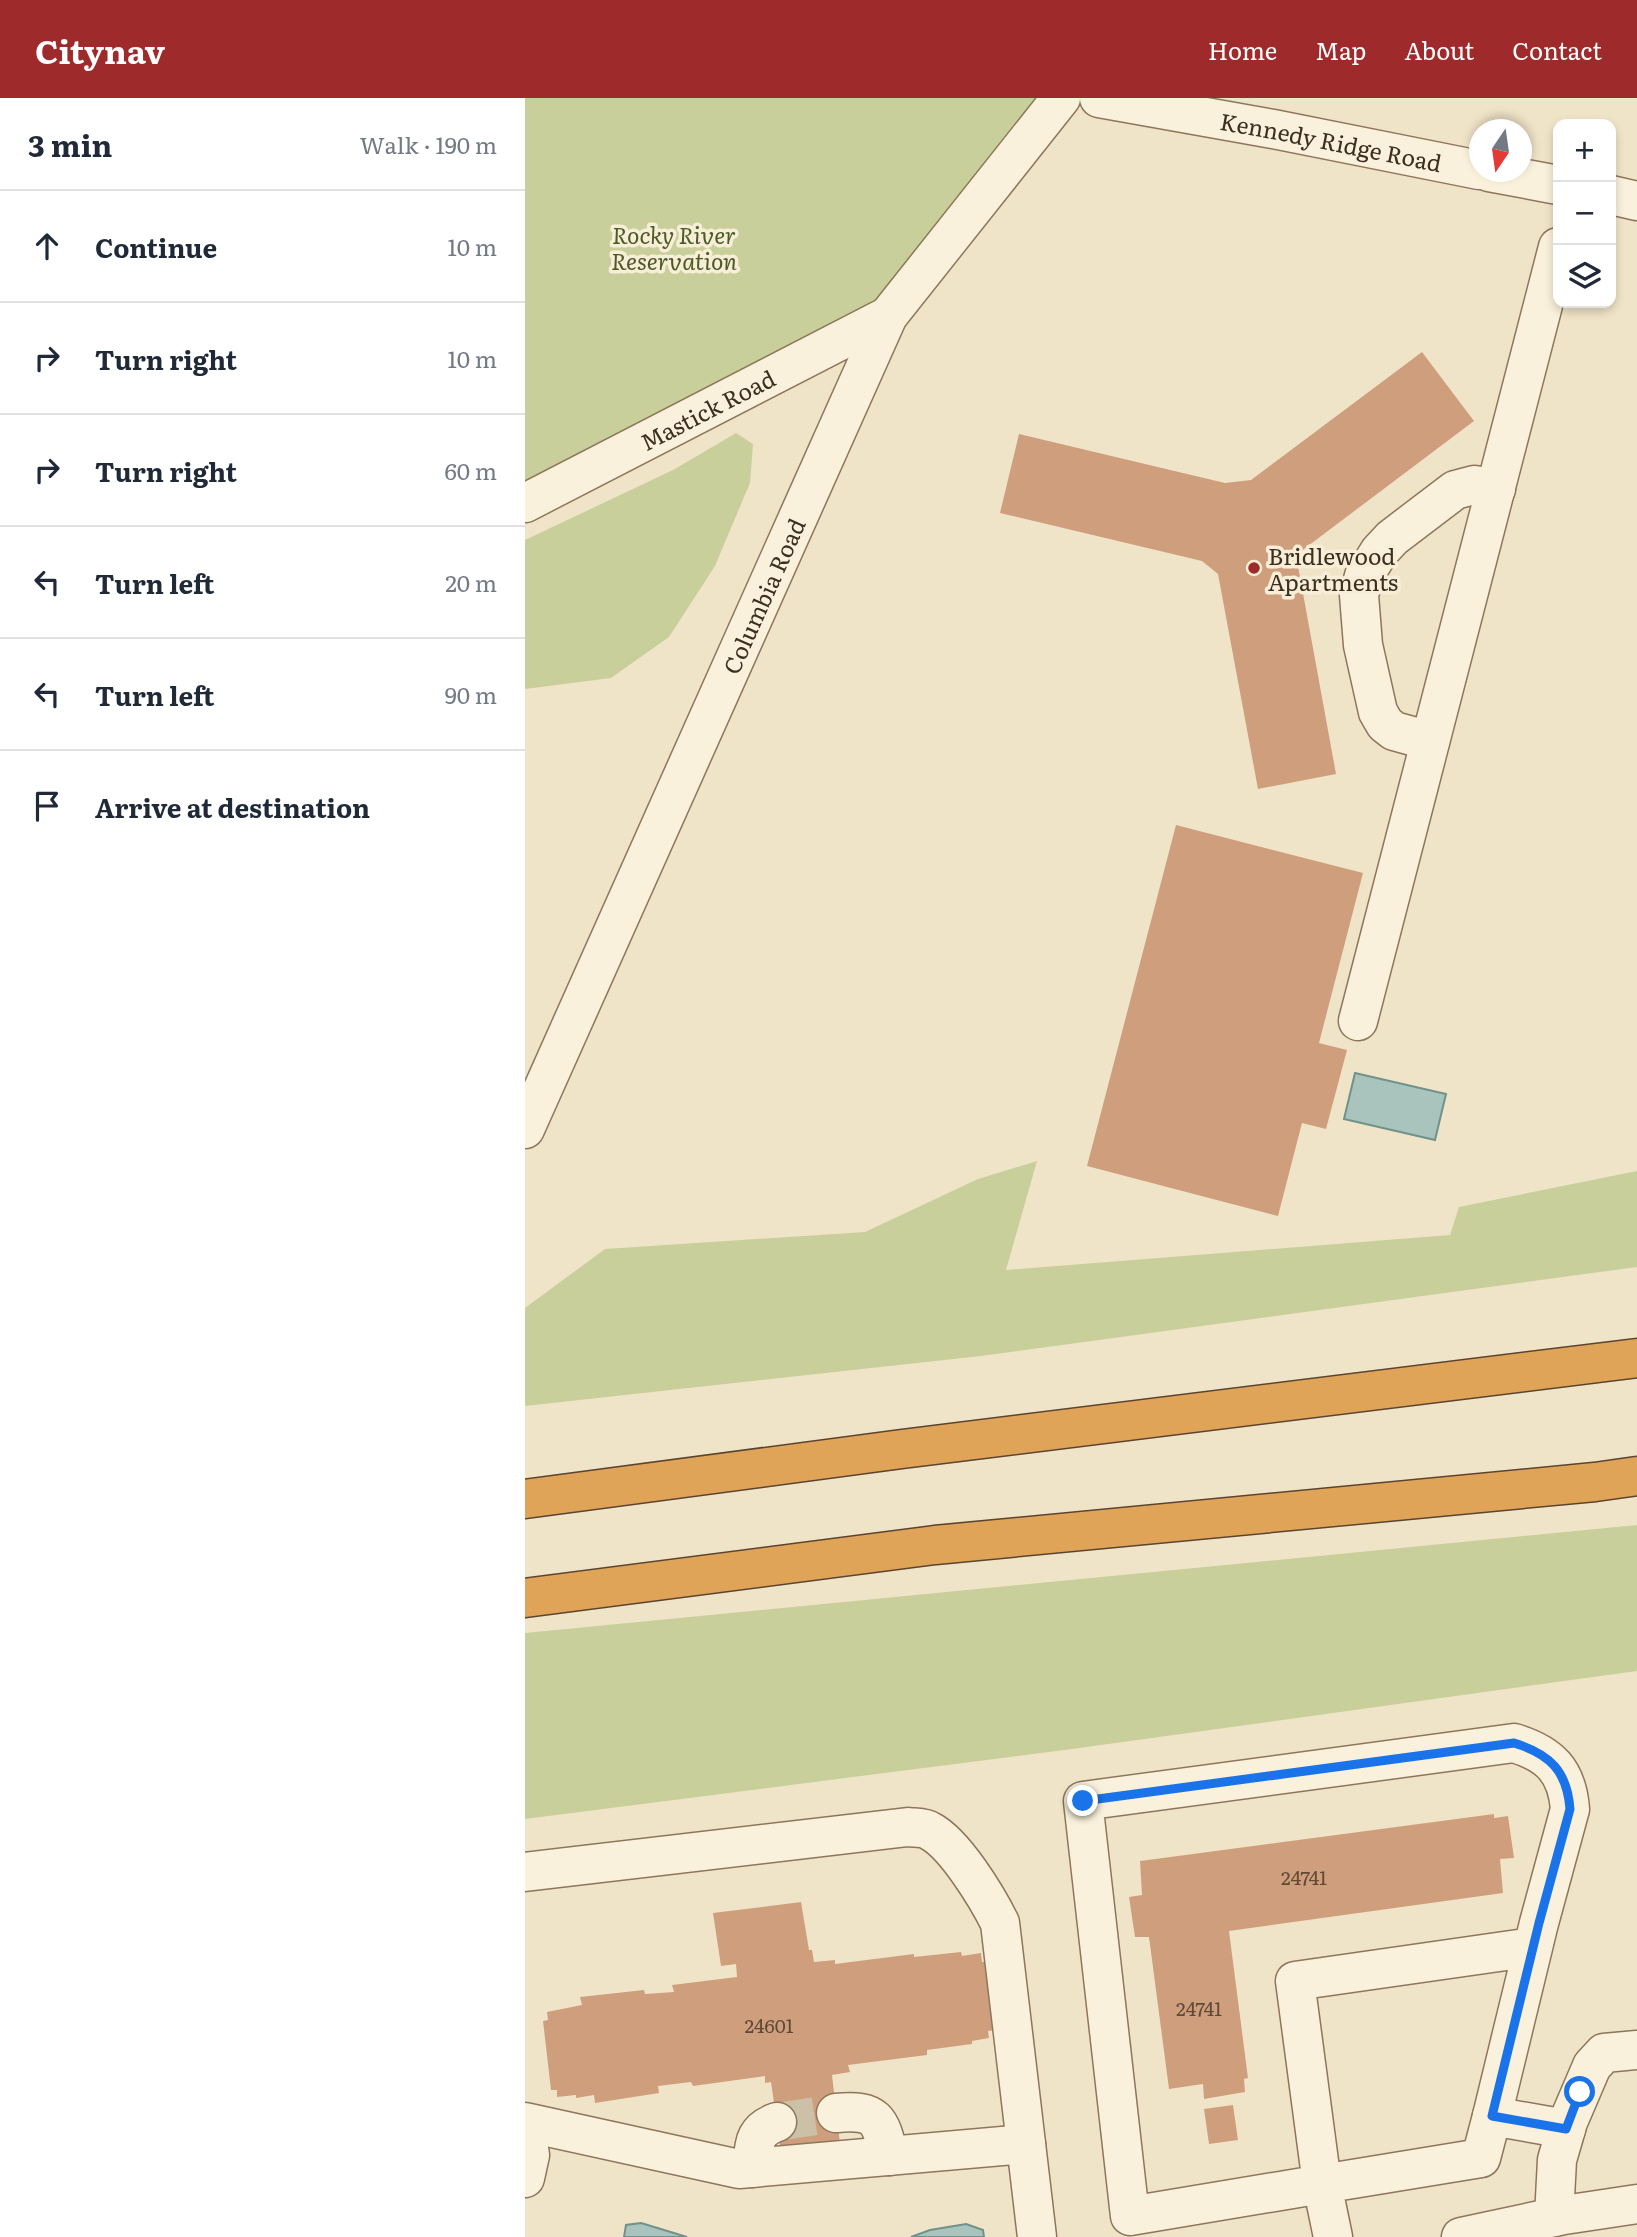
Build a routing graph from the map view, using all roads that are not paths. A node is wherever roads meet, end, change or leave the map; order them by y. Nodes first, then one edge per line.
1 (1061, 98) edge
2 (1099, 98) edge
3 (1469, 168) edge
4 (1532, 180) edge
5 (1553, 184) edge
6 (1616, 196) edge
7 (1637, 201) edge
8 (1553, 267) edge
9 (888, 316) junction
10 (1496, 489) junction
11 (525, 503) edge
12 (1430, 741) junction
13 (1358, 1021) dead end
14 (525, 1129) edge
15 (1637, 1358) edge
16 (1637, 1476) edge
17 (525, 1499) edge
18 (525, 1598) edge
19 (525, 1872) edge
20 (1533, 1947) junction
21 (1637, 2050) edge
22 (836, 2113) tunnel mouth
23 (1492, 2116) junction
24 (777, 2122) tunnel mouth
25 (525, 2123) edge
26 (1566, 2129) junction
27 (1026, 2144) junction
28 (889, 2156) junction
29 (752, 2168) junction
30 (525, 2178) edge
31 (1322, 2184) junction
32 (1637, 2204) edge
33 (1554, 2217) junction
34 (1037, 2237) edge
35 (1333, 2237) edge
36 (1461, 2237) edge

1 - 9 street, Columbia Road
2 - 3 street, Kennedy Ridge Road
4 - 5 street
6 - 7 street
8 - 10 street
9 - 11 street, Mastick Road
9 - 14 street, Columbia Road
10 - 12 street
10 - 12 street
12 - 13 street
15 - 17 highway
16 - 18 highway
19 - 27 street
20 - 23 street
20 - 31 street
20 - 31 street
21 - 26 street
22 - 28 street
23 - 26 street
23 - 31 street
24 - 29 street
25 - 29 street
25 - 30 street
26 - 33 street
27 - 28 street
27 - 34 street
28 - 29 street
31 - 35 street
32 - 33 street
33 - 36 street

